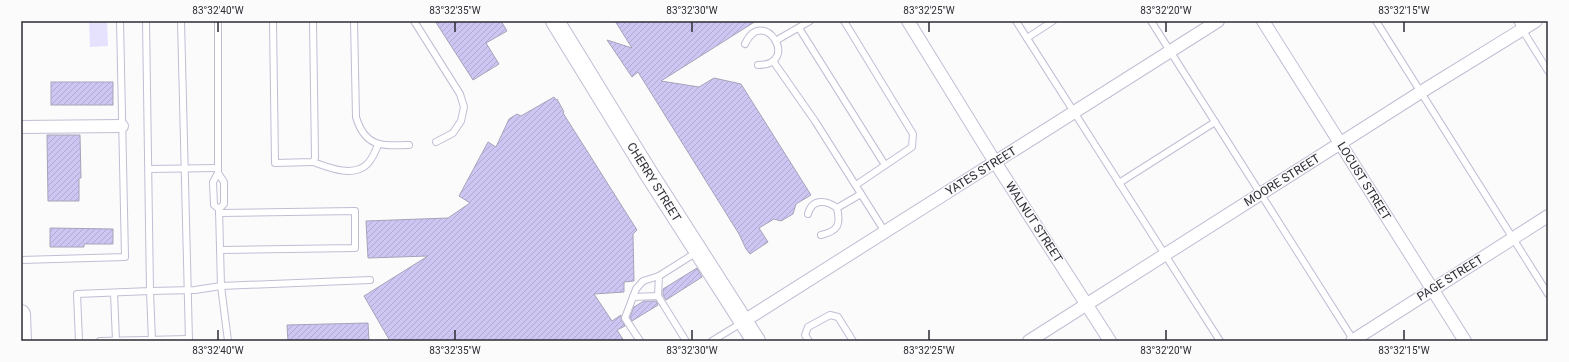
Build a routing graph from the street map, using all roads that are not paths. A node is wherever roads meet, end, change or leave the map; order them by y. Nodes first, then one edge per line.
1 (120, 21) edge
2 (146, 21) edge
3 (181, 21) edge
4 (218, 21) edge
5 (273, 21) edge
6 (313, 21) edge
7 (354, 21) edge
8 (414, 21) edge
9 (555, 21) edge
10 (810, 21) edge
11 (844, 21) edge
12 (908, 21) edge
13 (1016, 21) edge
14 (1053, 21) edge
15 (1151, 21) edge
16 (1218, 21) edge
17 (1263, 21) edge
18 (1376, 21) edge
19 (1536, 21) edge
20 (1520, 25) edge
21 (799, 28) junction
22 (1027, 38) junction
23 (777, 40) junction
24 (745, 44) dead end
25 (1169, 52) junction
26 (774, 61) junction
27 (758, 66) dead end
28 (1548, 70) edge
29 (1421, 92) junction
30 (1074, 112) junction
31 (1215, 122) junction
32 (122, 126) junction
33 (21, 127) edge
34 (436, 142) dead end
35 (1340, 143) junction
36 (378, 145) junction
37 (409, 145) dead end
38 (313, 162) junction
39 (995, 162) junction
40 (885, 165) junction
41 (149, 169) junction
42 (185, 169) junction
43 (218, 171) junction
44 (1119, 182) junction
45 (856, 185) junction
46 (861, 194) junction
47 (1261, 194) junction
48 (837, 208) junction
49 (220, 211) junction
50 (808, 214) dead end
51 (1548, 216) edge
52 (885, 232) junction
53 (821, 235) dead end
54 (1513, 238) junction
55 (220, 250) junction
56 (699, 251) junction
57 (1165, 254) junction
58 (21, 260) edge
59 (659, 276) junction
60 (370, 280) dead end
61 (221, 286) junction
62 (1432, 289) junction
63 (188, 290) junction
64 (150, 291) junction
65 (114, 293) junction
66 (1548, 294) edge
67 (658, 296) junction
68 (633, 297) junction
69 (1086, 304) junction
70 (21, 314) edge
71 (744, 321) junction
72 (152, 340) edge
73 (189, 340) edge
74 (22, 341) edge
75 (79, 341) edge
76 (100, 341) edge
77 (116, 341) edge
78 (228, 341) edge
79 (640, 341) edge
80 (686, 341) edge
81 (712, 341) edge
82 (756, 341) edge
83 (809, 341) edge
84 (853, 341) edge
85 (1029, 341) edge
86 (1110, 341) edge
87 (1220, 341) edge
88 (1353, 341) edge
89 (1465, 341) edge

1 - 32 lane
2 - 41 lane
3 - 42 lane
4 - 43 lane
5 - 38 lane
6 - 38 lane
7 - 36 lane
8 - 34 lane
9 - 56 main road, CHERRY STREET
10 - 21 lane
11 - 40 lane
12 - 39 street, WALNUT STREET
13 - 22 lane
14 - 22 lane
15 - 25 lane
16 - 25 street, YATES STREET
17 - 35 street, LOCUST STREET
18 - 29 lane
19 - 20 street, MOORE STREET
20 - 28 lane
20 - 29 street, MOORE STREET
21 - 23 lane
21 - 40 lane
22 - 30 lane
23 - 24 lane
23 - 26 lane
25 - 30 street, YATES STREET
25 - 31 lane
26 - 27 lane
26 - 45 lane
29 - 35 street, MOORE STREET
29 - 54 lane
30 - 39 street, YATES STREET
30 - 44 lane
31 - 44 lane
31 - 47 lane
32 - 33 street
32 - 58 lane
35 - 47 street, MOORE STREET
35 - 62 street, LOCUST STREET
36 - 37 lane
36 - 38 lane
39 - 52 street, YATES STREET
39 - 69 street, WALNUT STREET
40 - 45 lane
41 - 42 lane
41 - 64 lane
42 - 43 lane
42 - 63 lane
43 - 49 lane
43 - 49 lane
44 - 57 lane
45 - 46 lane
46 - 48 lane
46 - 52 lane
47 - 57 street, MOORE STREET
47 - 88 lane
48 - 50 lane
48 - 53 lane
49 - 55 lane
49 - 55 lane
51 - 54 street, PAGE STREET
52 - 71 street, YATES STREET
54 - 62 street, PAGE STREET
54 - 66 lane
55 - 61 lane
56 - 59 lane
56 - 71 main road, CHERRY STREET
57 - 69 street, MOORE STREET
57 - 87 lane
59 - 67 lane
59 - 68 lane
60 - 61 lane
61 - 63 lane
61 - 78 lane
62 - 88 street, PAGE STREET
62 - 89 street, LOCUST STREET
63 - 64 lane
63 - 73 lane
64 - 65 lane
64 - 72 lane
65 - 75 lane
65 - 77 lane
67 - 68 lane
67 - 80 lane
68 - 79 lane
69 - 85 street, MOORE STREET
69 - 86 street, WALNUT STREET
70 - 74 main road
71 - 81 lane
71 - 82 main road, CHERRY STREET
72 - 73 lane
72 - 77 lane
76 - 77 lane
83 - 84 lane

